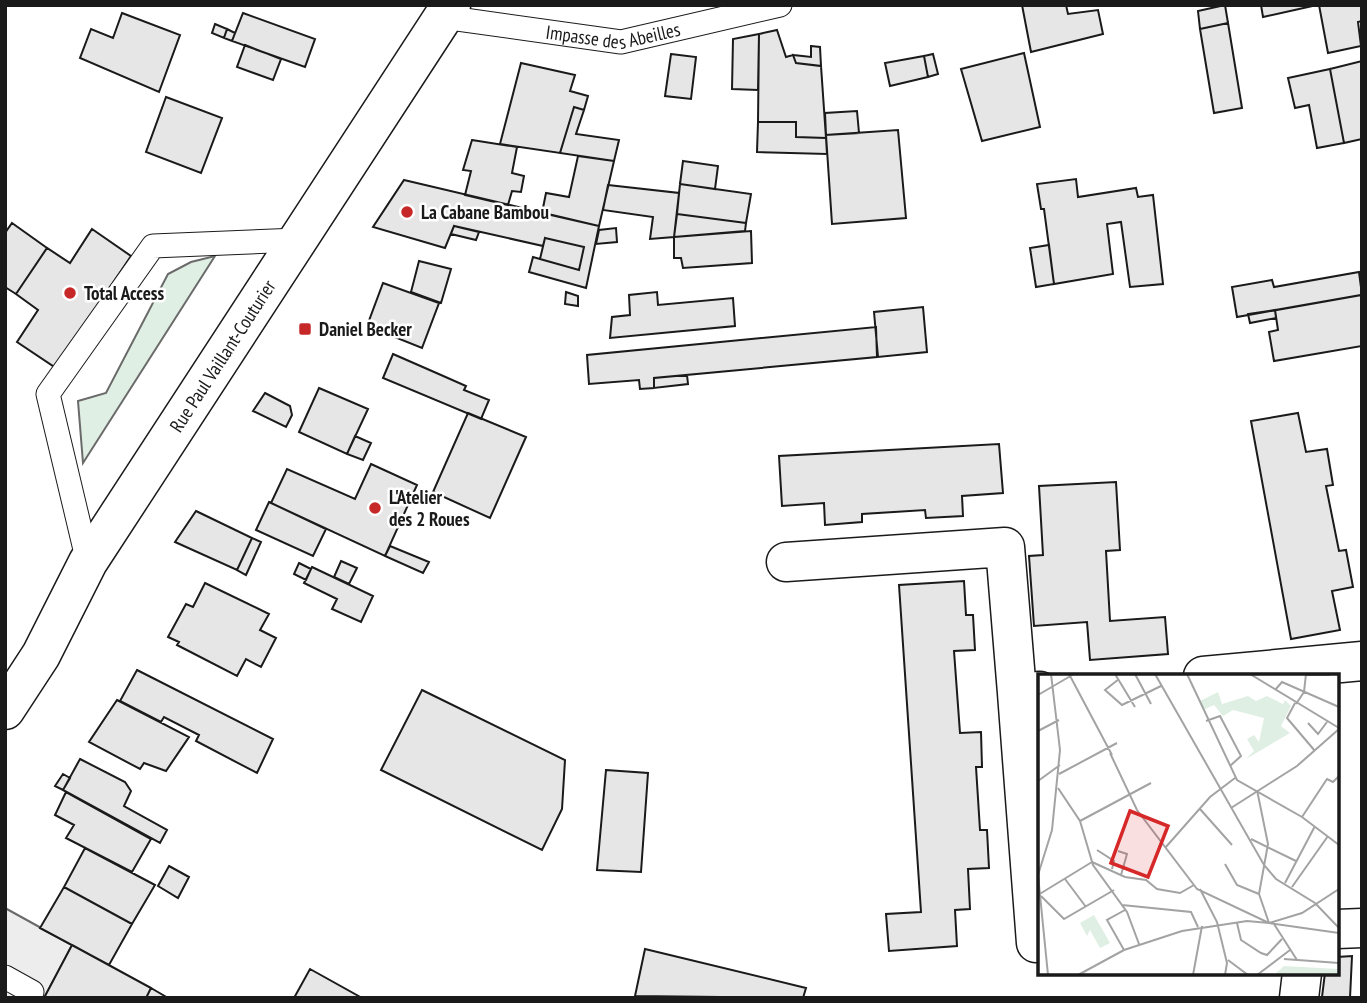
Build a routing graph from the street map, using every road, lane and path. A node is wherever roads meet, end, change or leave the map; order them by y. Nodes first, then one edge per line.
1 (780, 5) edge
2 (447, 11) edge
3 (298, 240) junction
4 (89, 562) junction
5 (786, 562) dead end
6 (1362, 661) edge
7 (1224, 674) edge
8 (1028, 692) edge
9 (5, 710) edge
10 (1362, 928) edge
11 (1339, 929) edge
12 (1036, 943) dead end
13 (1301, 975) edge
14 (5, 977) edge
15 (32, 992) dead end
16 (1299, 998) edge

1 - 2 lane, Impasse des Abeilles
2 - 3 street, Rue Paul Vaillant-Couturier
3 - 4 street, Rue Paul Vaillant-Couturier
3 - 4 lane
4 - 9 street, Rue Paul Vaillant-Couturier
5 - 8 street
6 - 7 street
8 - 12 street
10 - 11 street
13 - 16 street
14 - 15 lane

